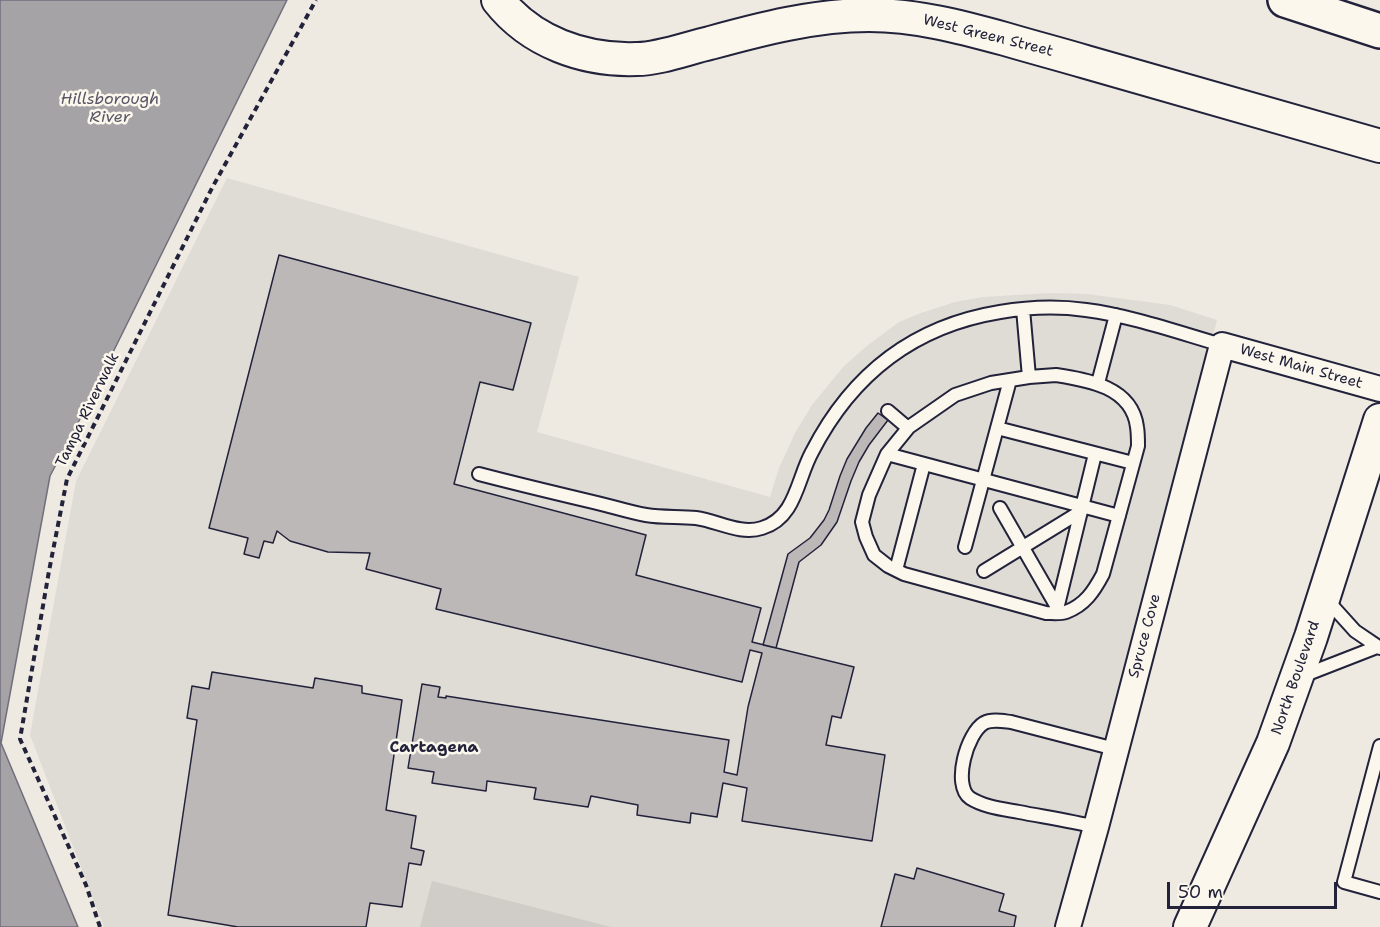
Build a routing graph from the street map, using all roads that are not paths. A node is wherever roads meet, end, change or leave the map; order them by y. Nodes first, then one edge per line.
1 (498, 0) edge
2 (1285, 0) edge
3 (1380, 32) edge
4 (1380, 146) edge
5 (1023, 309) junction
6 (1116, 315) junction
7 (1222, 345) junction
8 (1029, 377) junction
9 (1010, 380) junction
10 (1098, 383) junction
11 (1380, 388) edge
12 (888, 411) dead end
13 (1380, 420) edge
14 (908, 428) junction
15 (997, 428) junction
16 (1095, 453) junction
17 (887, 454) junction
18 (1133, 463) junction
19 (924, 464) junction
20 (479, 474) dead end
21 (983, 480) junction
22 (1000, 508) dead end
23 (1081, 509) junction
24 (1119, 516) junction
25 (965, 547) dead end
26 (1023, 547) junction
27 (896, 570) junction
28 (984, 571) dead end
29 (1324, 597) junction
30 (1056, 610) junction
31 (1379, 648) edge
32 (1296, 679) junction
33 (1380, 746) edge
34 (1115, 749) junction
35 (1096, 827) junction
36 (1380, 892) edge
37 (1068, 927) edge
38 (1190, 927) edge

1 - 4 street, West Green Street
2 - 3 highway
5 - 6 lane
5 - 8 lane
5 - 20 lane
6 - 7 lane
6 - 10 lane
7 - 11 street, West Main Street
7 - 34 street, Spruce Cove
8 - 9 lane
8 - 10 lane
9 - 14 lane
9 - 15 lane
10 - 18 lane
12 - 14 lane
13 - 29 street, North Boulevard
14 - 17 lane
15 - 16 lane
15 - 21 lane
16 - 18 lane
16 - 23 lane
17 - 19 lane
17 - 27 lane
18 - 24 lane
19 - 21 lane
19 - 27 lane
21 - 23 lane
21 - 25 lane
22 - 26 lane
23 - 24 lane
23 - 26 lane
23 - 30 lane
24 - 30 lane
26 - 28 lane
26 - 30 lane
27 - 30 lane
29 - 31 lane
29 - 32 street, North Boulevard
31 - 32 lane
32 - 38 street, North Boulevard
33 - 36 lane
34 - 35 street, Spruce Cove
34 - 35 lane
35 - 37 street, Spruce Cove

